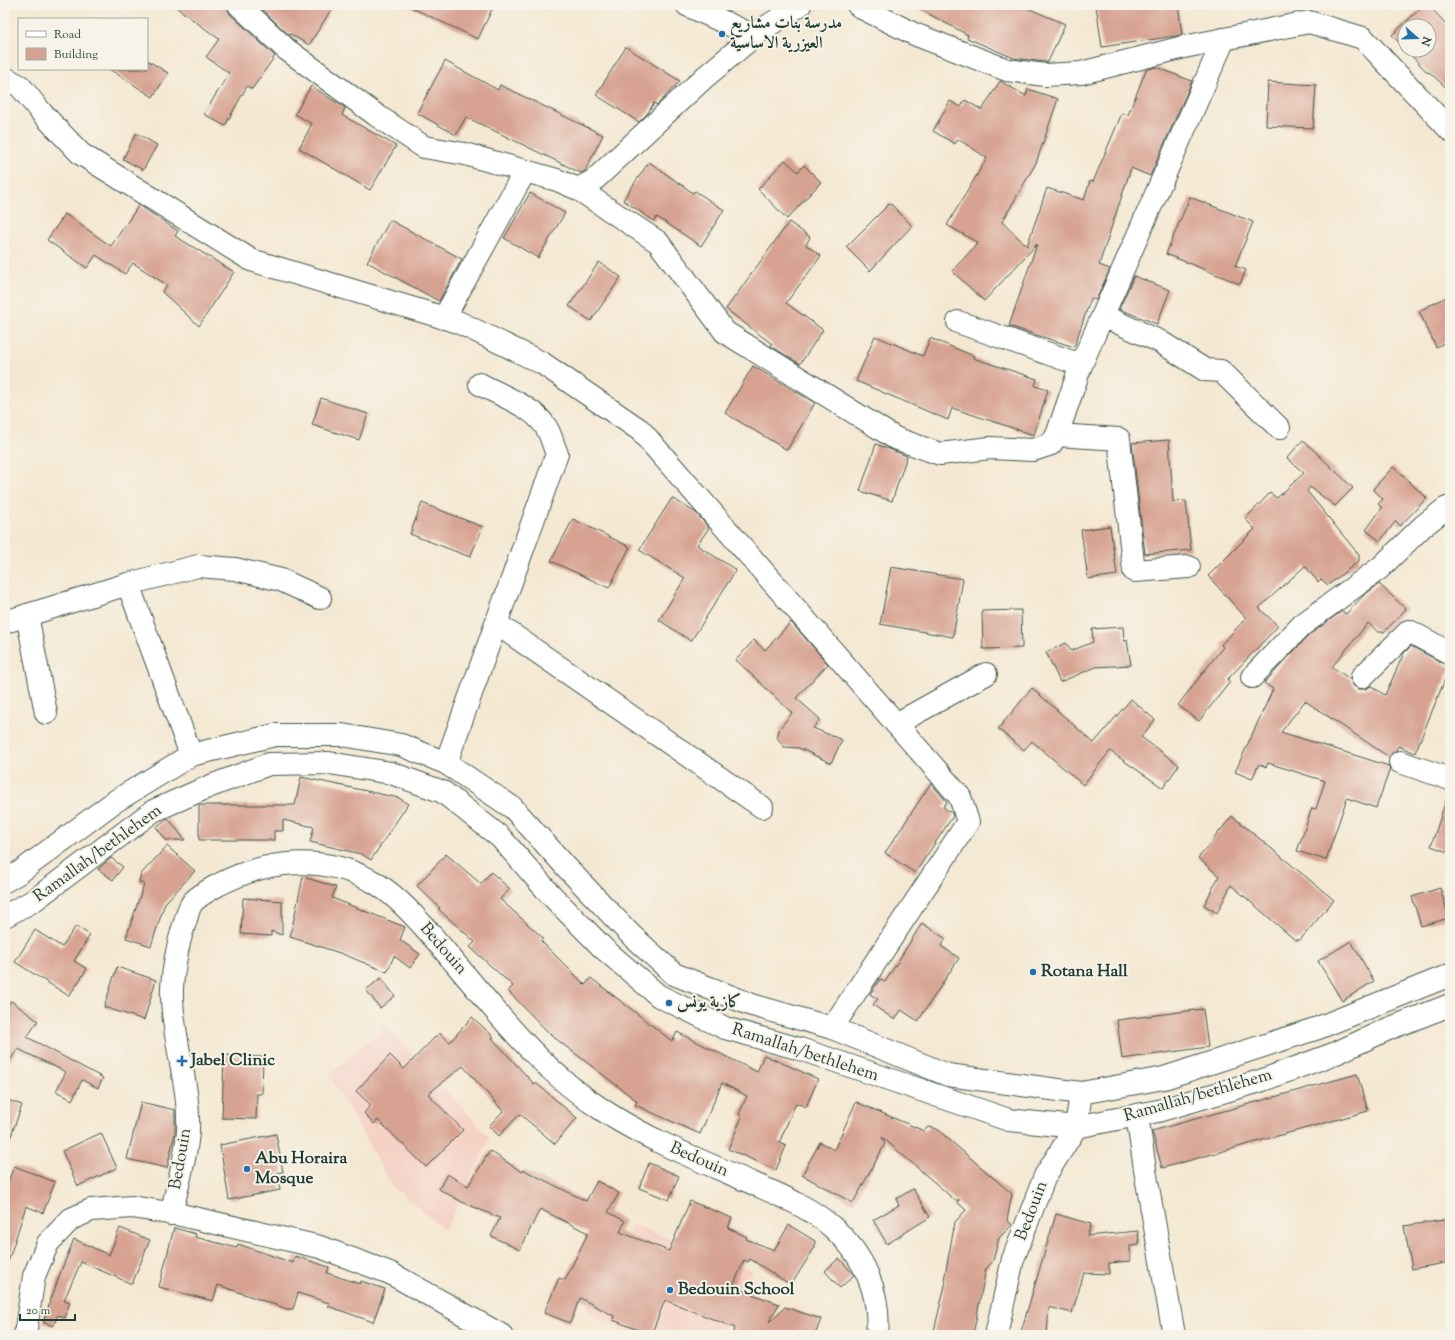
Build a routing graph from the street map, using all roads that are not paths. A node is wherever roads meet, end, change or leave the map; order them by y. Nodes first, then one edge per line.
1 (239, 5) edge
2 (688, 5) edge
3 (800, 5) edge
4 (858, 5) edge
5 (754, 36) junction
6 (1224, 39) junction
7 (5, 78) edge
8 (1450, 130) edge
9 (525, 171) junction
10 (578, 189) junction
11 (1103, 316) junction
12 (444, 318) junction
13 (958, 322) dead end
14 (1081, 365) junction
15 (480, 384) dead end
16 (1278, 428) dead end
17 (1057, 435) junction
18 (1450, 507) edge
19 (1188, 567) dead end
20 (128, 584) junction
21 (320, 598) dead end
22 (27, 615) junction
23 (5, 622) edge
24 (496, 624) junction
25 (1450, 653) edge
26 (986, 674) dead end
27 (1252, 677) dead end
28 (1362, 677) dead end
29 (46, 714) dead end
30 (896, 724) junction
31 (191, 755) junction
32 (1400, 762) dead end
33 (446, 763) junction
34 (1450, 779) edge
35 (762, 807) dead end
36 (5, 881) edge
37 (5, 916) edge
38 (1450, 975) edge
39 (1450, 1005) edge
40 (832, 1028) junction
41 (1081, 1093) junction
42 (1137, 1115) junction
43 (1076, 1127) junction
44 (170, 1214) junction
45 (25, 1335) edge
46 (501, 1335) edge
47 (877, 1335) edge
48 (996, 1335) edge
49 (1174, 1335) edge

1 - 9 street
2 - 5 street
3 - 5 street
4 - 6 street
5 - 10 street
6 - 8 street
6 - 11 street
7 - 12 street
9 - 10 street
9 - 12 street
10 - 17 street
11 - 14 street
11 - 16 street
12 - 30 street
13 - 14 street
14 - 17 street
15 - 24 street
17 - 19 street
18 - 27 street
20 - 21 street
20 - 22 street
20 - 31 street
22 - 23 street
22 - 29 street
24 - 33 street
24 - 35 street
25 - 28 street
26 - 30 street
30 - 40 street
31 - 33 street, Ramallah/bethlehem
31 - 36 street, Ramallah/bethlehem
32 - 34 street
33 - 40 street, Ramallah/bethlehem
37 - 43 street, Ramallah/bethlehem
38 - 41 street, Ramallah/bethlehem
39 - 42 street, Ramallah/bethlehem
40 - 41 street, Ramallah/bethlehem
41 - 43 street, Bedouin
42 - 43 street, Ramallah/bethlehem
42 - 49 street
43 - 48 street, Bedouin
44 - 45 street, Bedouin
44 - 46 street, Bedouin
44 - 47 street, Bedouin

